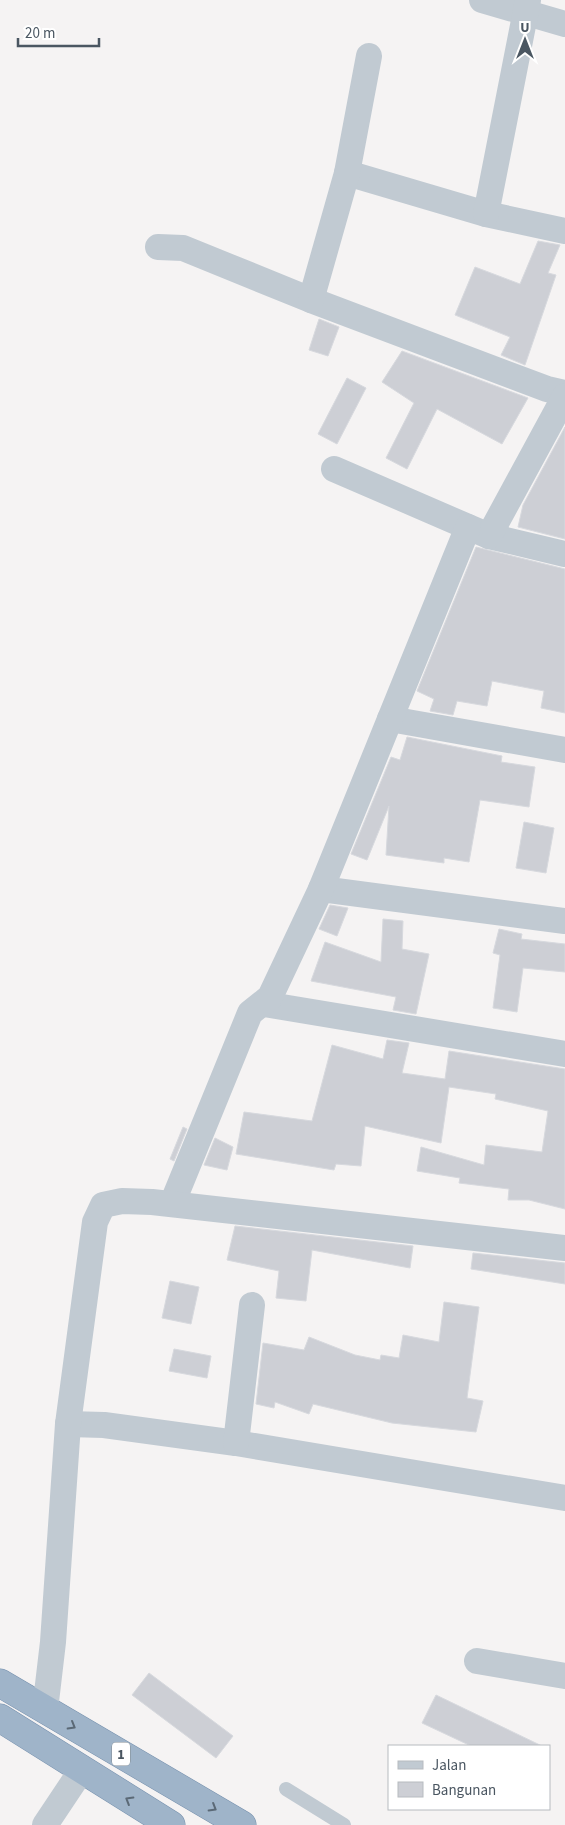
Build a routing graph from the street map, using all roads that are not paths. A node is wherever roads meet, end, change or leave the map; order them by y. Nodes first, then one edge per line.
1 (482, 0) edge
2 (528, 6) edge
3 (565, 24) edge
4 (369, 56) dead end
5 (347, 172) junction
6 (486, 214) junction
7 (565, 231) edge
8 (158, 247) dead end
9 (311, 300) junction
10 (565, 394) edge
11 (334, 469) dead end
12 (478, 532) junction
13 (565, 554) edge
14 (390, 718) junction
15 (565, 750) edge
16 (321, 889) junction
17 (565, 921) edge
18 (264, 1004) junction
19 (565, 1054) edge
20 (162, 1203) junction
21 (565, 1248) edge
22 (252, 1305) dead end
23 (87, 1424) junction
24 (236, 1443) junction
25 (565, 1498) edge
26 (477, 1661) dead end
27 (565, 1676) edge
28 (0, 1683) edge
29 (45, 1710) junction
30 (0, 1718) edge
31 (81, 1771) junction
32 (286, 1789) dead end
33 (45, 1825) edge
34 (171, 1825) edge
35 (242, 1825) edge
36 (344, 1825) edge

1 - 2 street
2 - 3 street
2 - 6 street
4 - 5 street
5 - 6 street
5 - 9 street
6 - 7 street
8 - 9 street
9 - 10 street
10 - 12 street
11 - 12 street
12 - 13 street
12 - 14 street
14 - 15 street
14 - 16 street
16 - 17 street
16 - 18 street
18 - 19 street
18 - 20 street
20 - 21 street
20 - 23 street
22 - 24 street
23 - 24 street
23 - 29 street
24 - 25 street
26 - 27 street
28 - 29 highway, 1
29 -> 35 highway, 1
30 - 31 highway, 1
31 - 33 street
34 -> 31 highway, 1
32 - 36 lane

